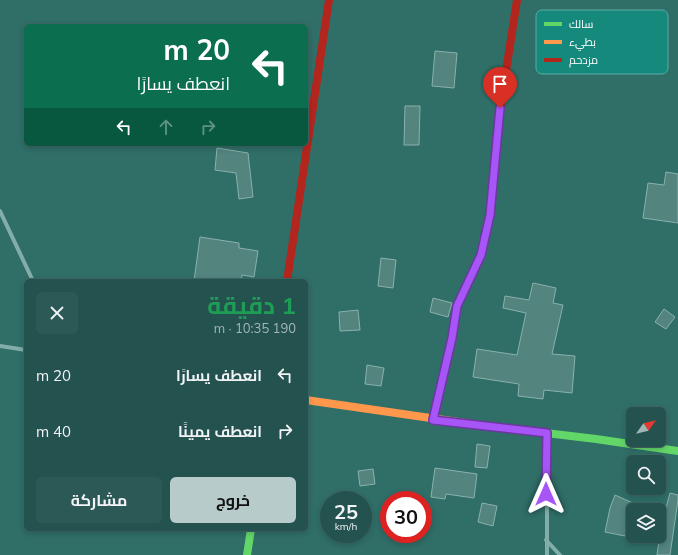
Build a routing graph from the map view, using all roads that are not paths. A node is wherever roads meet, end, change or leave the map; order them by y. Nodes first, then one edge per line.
1 (329, 0) edge
2 (517, 0) edge
3 (308, 140) edge
4 (307, 146) edge
5 (0, 211) edge
6 (32, 279) edge
7 (287, 279) edge
8 (0, 346) edge
9 (24, 350) edge
10 (308, 400) edge
11 (433, 420) junction
12 (547, 433) junction
13 (678, 451) edge
14 (251, 531) edge
15 (546, 539) junction
16 (247, 555) edge
17 (547, 555) edge
18 (560, 555) edge

1 - 3 street
2 - 11 street
4 - 7 street
5 - 6 street
8 - 9 street
10 - 11 street
11 - 12 street
12 - 13 street
12 - 15 street
14 - 16 street
15 - 17 street
15 - 18 street

